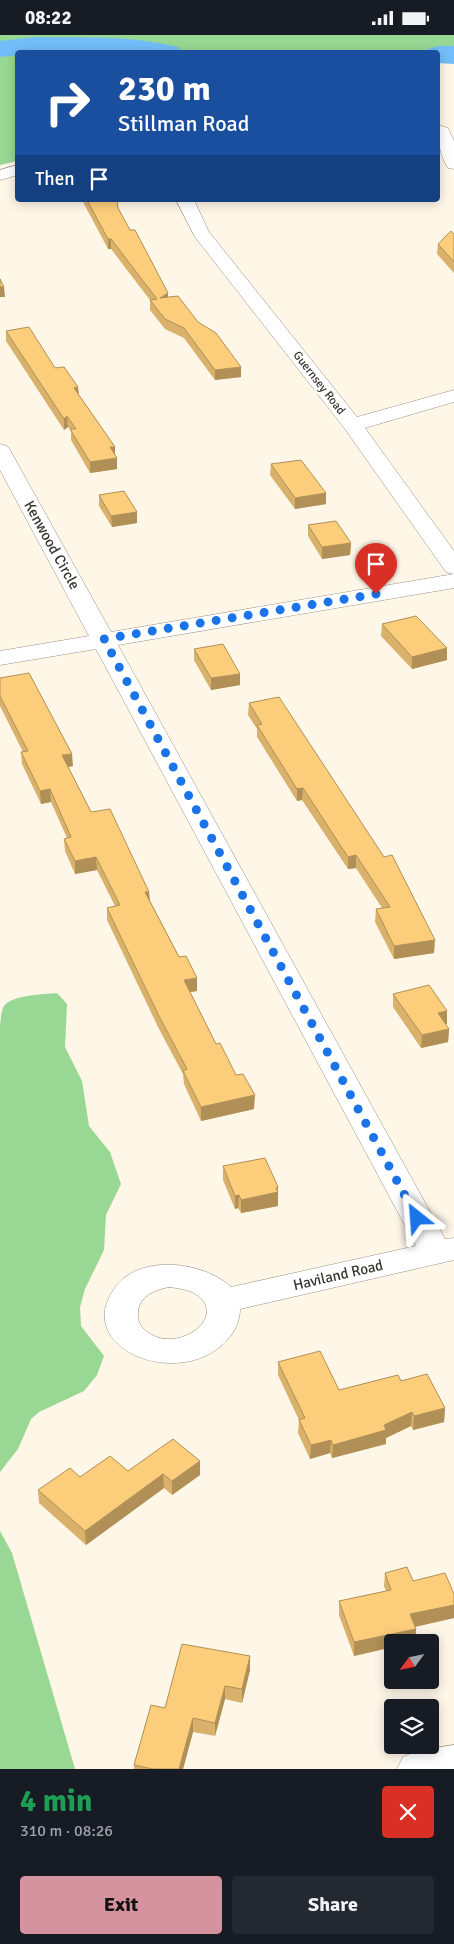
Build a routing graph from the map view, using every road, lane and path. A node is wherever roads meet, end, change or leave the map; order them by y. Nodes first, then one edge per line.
1 (444, 131) edge
2 (454, 164) edge
3 (15, 171) edge
4 (0, 175) edge
5 (187, 202) edge
6 (454, 396) edge
7 (352, 425) junction
8 (0, 450) edge
9 (454, 567) edge
10 (454, 581) edge
11 (104, 639) junction
12 (0, 658) edge
13 (445, 1251) edge
14 (222, 1301) dead end
15 (454, 1762) edge
16 (417, 1769) edge

1 - 2 street
3 - 4 street
5 - 7 street, Guernsey Road
6 - 7 street
7 - 9 street, Guernsey Road
8 - 11 street, Kenwood Circle
10 - 11 street
11 - 12 street
11 - 13 street, Kenwood Circle
13 - 14 street, Haviland Road
15 - 16 street

